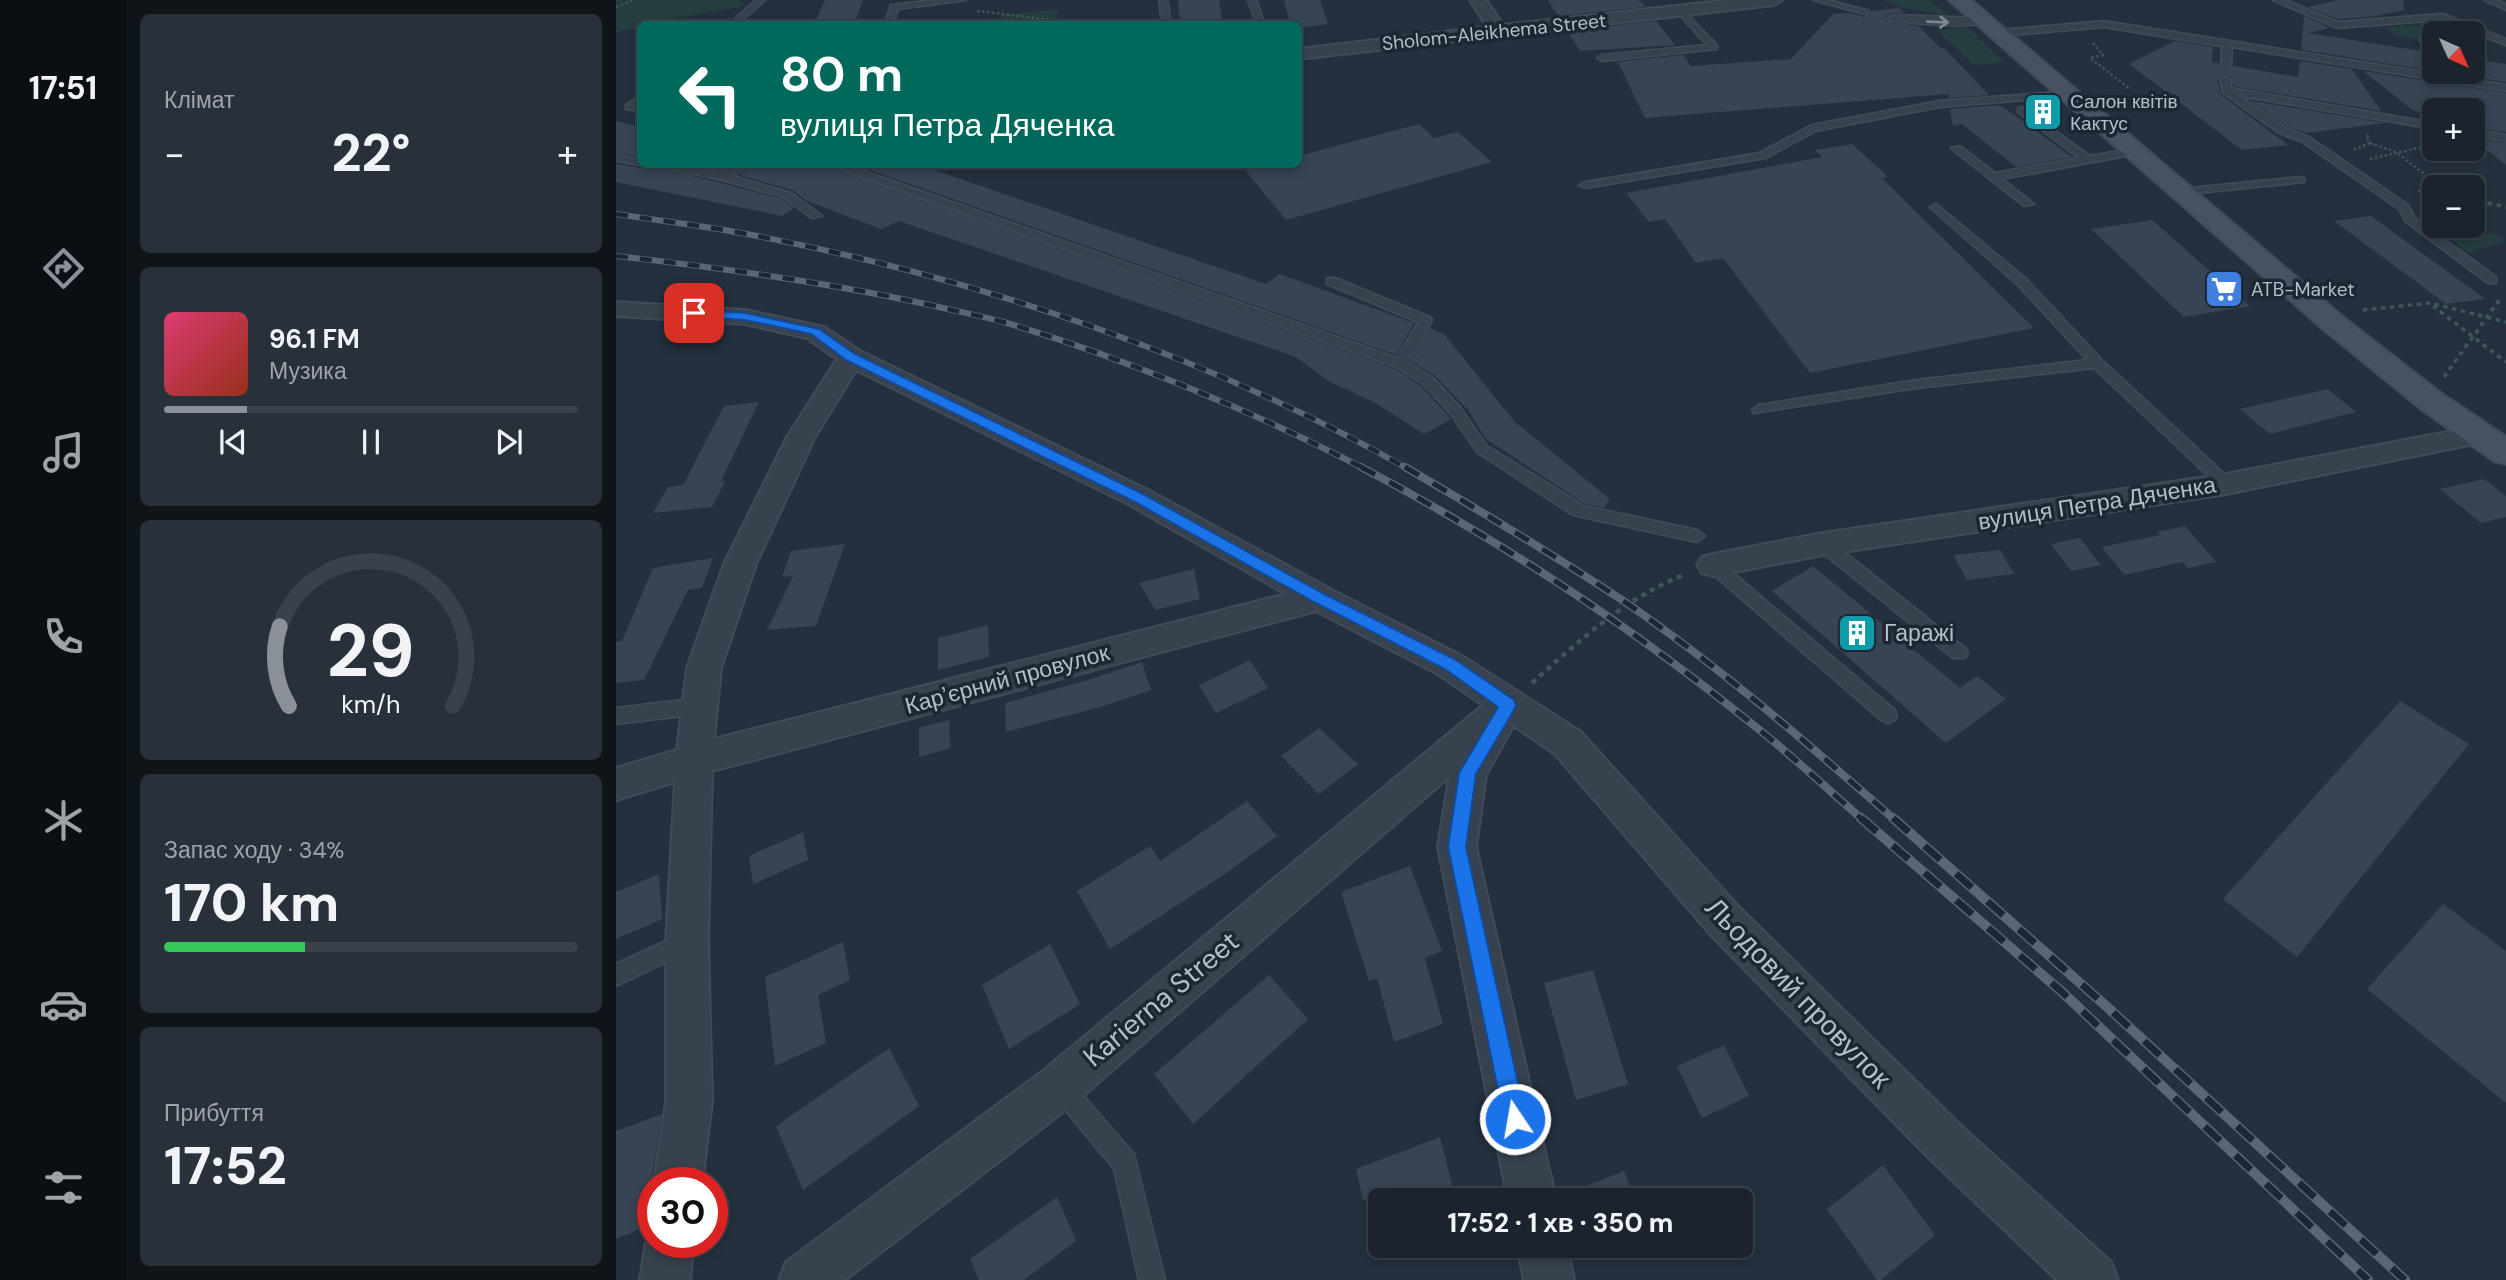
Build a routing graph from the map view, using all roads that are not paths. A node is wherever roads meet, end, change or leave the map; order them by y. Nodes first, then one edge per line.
1 (761, 0) edge
2 (962, 0) edge
3 (1163, 0) edge
4 (1252, 0) edge
5 (1478, 0) edge
6 (1774, 0) edge
7 (1817, 0) edge
8 (1959, 0) edge
9 (2277, 0) edge
10 (2488, 0) edge
11 (895, 4) edge
12 (2506, 7) edge
13 (1681, 11) junction
14 (1865, 11) dead end
15 (1892, 18) dead end
16 (736, 21) edge
17 (890, 21) edge
18 (1166, 21) edge
19 (1260, 21) edge
20 (1992, 27) junction
21 (1499, 32) junction
22 (2506, 42) edge
23 (2227, 44) junction
24 (1302, 54) edge
25 (1602, 58) dead end
26 (2226, 65) dead end
27 (2506, 88) edge
28 (2069, 94) junction
29 (2022, 110) dead end
30 (2422, 124) edge
31 (2485, 134) edge
32 (2506, 138) edge
33 (1956, 148) dead end
34 (2132, 152) junction
35 (616, 158) edge
36 (2088, 160) junction
37 (637, 162) edge
38 (675, 168) edge
39 (740, 168) edge
40 (843, 168) edge
41 (2357, 174) junction
42 (2332, 176) dead end
43 (723, 177) junction
44 (1993, 177) junction
45 (2300, 180) dead end
46 (1585, 185) dead end
47 (2179, 192) junction
48 (2028, 204) dead end
49 (1936, 207) dead end
50 (816, 216) dead end
51 (2492, 280) dead end
52 (1331, 281) dead end
53 (616, 309) edge
54 (851, 357) junction
55 (2097, 363) junction
56 (1401, 364) junction
57 (1759, 410) dead end
58 (2479, 435) junction
59 (2506, 453) edge
60 (2226, 484) junction
61 (1698, 536) dead end
62 (1823, 544) junction
63 (1713, 565) joint
64 (1319, 598) junction
65 (1959, 653) dead end
66 (699, 705) junction
67 (1508, 705) junction
68 (1888, 715) dead end
69 (616, 716) edge
70 (694, 760) junction
71 (616, 784) edge
72 (687, 941) junction
73 (616, 975) edge
74 (1060, 1086) junction
75 (680, 1167) edge
76 (1529, 1188) edge
77 (668, 1258) edge
78 (1544, 1258) edge
79 (665, 1280) edge
80 (804, 1280) edge
81 (1152, 1280) edge
82 (1549, 1280) edge
83 (2093, 1280) edge

1 - 16 lane
2 - 11 lane
3 - 18 lane
4 - 19 lane
5 - 21 street
6 - 13 street, Sholom-Aleikhema Street
7 - 14 lane
8 - 20 main road
9 - 22 lane
10 - 12 lane
11 - 17 lane
13 - 21 street, Sholom-Aleikhema Street
13 - 25 lane
15 -> 20 lane
20 - 23 lane
20 - 28 main road
21 - 24 street, Sholom-Aleikhema Street
23 - 26 lane
23 - 27 lane
28 - 34 main road
28 - 46 lane
29 - 36 lane
30 - 41 lane
31 - 32 lane
33 - 44 lane
34 - 36 lane
34 - 47 main road
35 - 37 lane
36 - 44 lane
38 - 43 lane
39 - 43 lane
40 - 56 lane
41 - 42 lane
41 - 51 lane
43 - 50 lane
44 - 48 lane
45 - 47 lane
47 - 58 main road
49 - 55 lane
52 - 56 lane
53 - 54 street
54 - 64 street
54 - 66 street
55 - 57 lane
55 - 60 lane
56 - 61 lane
58 - 59 main road
58 - 60 street, вулиця Петра Дяченка
60 - 62 street, вулиця Петра Дяченка
62 - 63 street, вулиця Петра Дяченка
62 - 65 lane
63 - 68 lane
64 - 67 street
64 - 70 street, Карʼєрний провулок
66 - 69 lane
66 - 70 street
67 - 74 street, Karierna Street
67 - 76 street
67 - 83 street, Льодовий провулок
70 - 71 street, Карʼєрний провулок
70 - 72 street
72 - 73 lane
72 - 75 street
74 - 80 street, Karierna Street
74 - 81 lane
77 - 79 street
78 - 82 street

